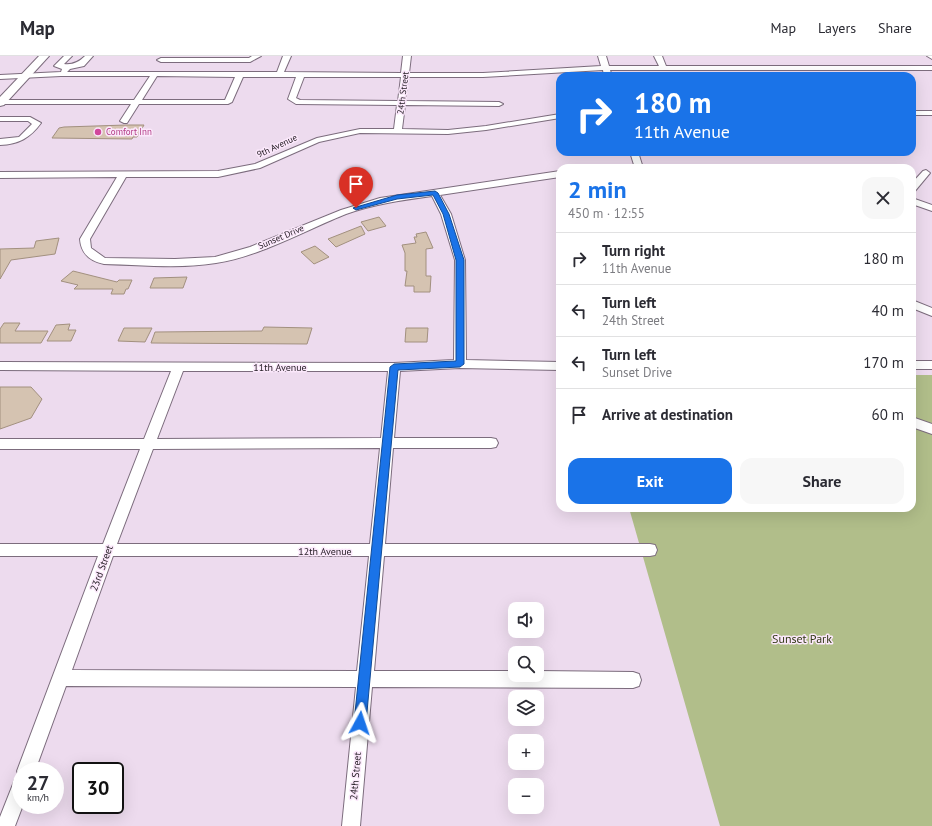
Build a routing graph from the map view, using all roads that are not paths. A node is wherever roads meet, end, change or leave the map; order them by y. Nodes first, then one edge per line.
1 (44, 56) edge
2 (68, 56) edge
3 (81, 56) edge
4 (89, 56) edge
5 (96, 56) edge
6 (257, 56) edge
7 (287, 56) edge
8 (407, 56) edge
9 (602, 56) edge
10 (658, 56) edge
11 (159, 60) edge
12 (68, 67) junction
13 (606, 68) junction
14 (663, 68) junction
15 (932, 68) edge
16 (607, 72) edge
17 (61, 74) junction
18 (81, 74) junction
19 (155, 74) junction
20 (240, 74) junction
21 (280, 74) junction
22 (301, 74) junction
23 (405, 74) junction
24 (26, 75) junction
25 (0, 77) edge
26 (1, 102) edge
27 (22, 102) junction
28 (136, 102) junction
29 (402, 103) junction
30 (499, 104) dead end
31 (916, 114) edge
32 (932, 114) edge
33 (556, 117) edge
34 (4, 119) edge
35 (124, 121) dead end
36 (398, 131) junction
37 (0, 142) edge
38 (926, 173) dead end
39 (0, 175) edge
40 (123, 175) junction
41 (556, 175) edge
42 (916, 184) edge
43 (435, 193) junction
44 (916, 202) edge
45 (932, 208) edge
46 (916, 306) edge
47 (932, 312) edge
48 (460, 364) junction
49 (916, 365) edge
50 (932, 365) edge
51 (0, 366) edge
52 (556, 366) edge
53 (178, 367) junction
54 (394, 367) junction
55 (916, 423) edge
56 (932, 429) edge
57 (0, 444) edge
58 (148, 444) junction
59 (386, 444) junction
60 (491, 444) dead end
61 (108, 549) junction
62 (0, 550) edge
63 (650, 550) dead end
64 (376, 551) junction
65 (60, 678) junction
66 (364, 678) junction
67 (633, 680) dead end
68 (29, 762) edge
69 (12, 810) edge
70 (6, 826) edge
71 (351, 826) edge

1 - 24 main road
2 - 12 street
3 - 12 street
4 - 12 street
5 - 18 street
6 - 11 street
7 - 21 street
8 - 23 street, 24th Street
9 - 13 street
10 - 14 street
12 - 17 street
13 - 14 street
13 - 16 street
13 - 23 street
14 - 15 street
17 - 18 street
17 - 24 street
18 - 19 street
19 - 20 street
19 - 28 street
20 - 21 street
20 - 28 street
21 - 22 street
22 - 23 street
22 - 29 street
23 - 29 street, 24th Street
24 - 25 street
24 - 26 main road
26 - 27 street
27 - 28 street
27 - 34 street
28 - 35 street
29 - 30 street
29 - 36 street, 24th Street
31 - 32 street
33 - 36 street, 9th Avenue
34 - 37 street
36 - 40 street, 9th Avenue
38 - 42 street
39 - 40 street, 9th Avenue
40 - 43 street, Sunset Drive
41 - 43 street, Sunset Drive
43 - 48 street
44 - 45 street
46 - 47 street
48 - 52 street, 11th Avenue
48 - 54 street, 11th Avenue
49 - 50 street
51 - 53 street, 11th Avenue
53 - 54 street, 11th Avenue
53 - 58 street, 23rd Street
54 - 59 street, 24th Street
55 - 56 street
57 - 58 street
58 - 59 street
58 - 61 street, 23rd Street
59 - 60 street
59 - 64 street, 24th Street
61 - 62 street, 12th Avenue
61 - 64 street, 12th Avenue
61 - 65 street, 23rd Street
63 - 64 street, 12th Avenue
64 - 66 street, 24th Street
65 - 66 street
65 - 68 street, 23rd Street
66 - 67 street
66 - 71 street, 24th Street
69 - 70 street

